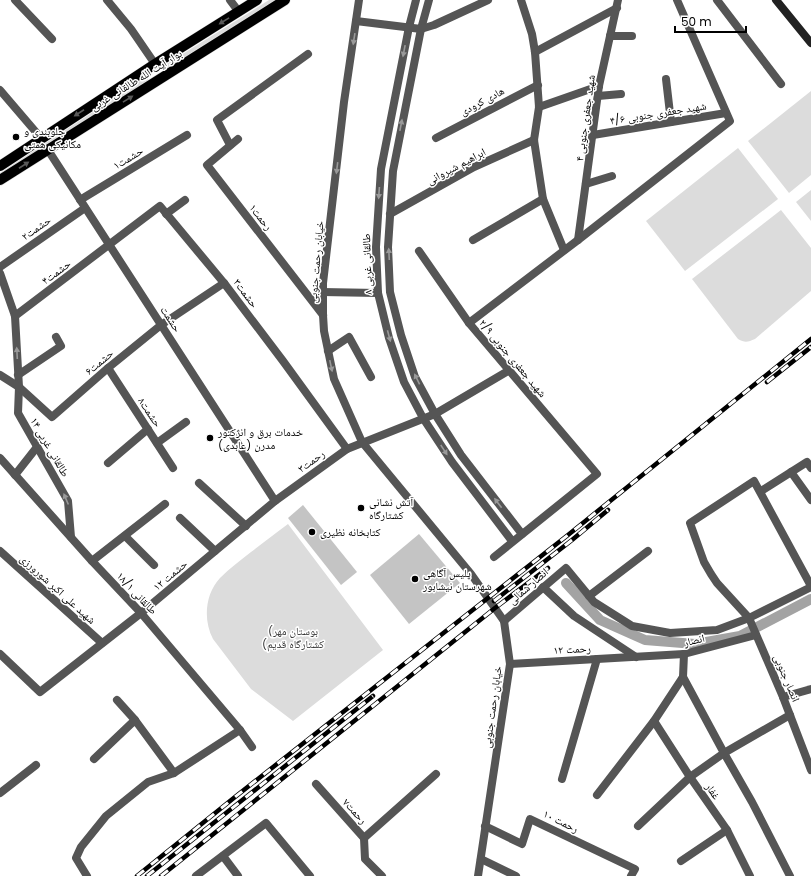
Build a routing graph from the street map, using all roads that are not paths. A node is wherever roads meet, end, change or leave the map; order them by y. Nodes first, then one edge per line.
1 (15, 0) edge
2 (107, 0) edge
3 (230, 0) edge
4 (257, 0) edge
5 (284, 0) edge
6 (359, 0) edge
7 (416, 0) edge
8 (429, 0) edge
9 (488, 0) edge
10 (521, 0) edge
11 (677, 0) edge
12 (717, 0) edge
13 (776, 0) edge
14 (618, 4) edge
15 (239, 12) junction
16 (356, 21) junction
17 (409, 27) junction
18 (421, 29) junction
19 (610, 36) junction
20 (632, 36) dead end
21 (52, 39) dead end
22 (811, 42) edge
23 (534, 52) junction
24 (308, 54) dead end
25 (155, 64) junction
26 (165, 76) junction
27 (666, 79) dead end
28 (538, 84) junction
29 (781, 84) dead end
30 (599, 86) junction
31 (0, 90) edge
32 (621, 94) dead end
33 (598, 96) junction
34 (539, 107) junction
35 (726, 113) junction
36 (671, 122) junction
37 (187, 135) dead end
38 (593, 135) junction
39 (42, 138) junction
40 (436, 138) dead end
41 (238, 139) dead end
42 (534, 140) junction
43 (230, 145) junction
44 (48, 150) junction
45 (0, 166) edge
46 (612, 176) dead end
47 (0, 180) edge
48 (586, 184) junction
49 (543, 199) junction
50 (80, 200) junction
51 (185, 200) dead end
52 (86, 208) junction
53 (166, 214) junction
54 (390, 214) junction
55 (473, 240) dead end
56 (578, 240) junction
57 (110, 245) junction
58 (564, 250) junction
59 (418, 251) dead end
60 (0, 267) edge
61 (0, 273) edge
62 (224, 283) junction
63 (322, 292) junction
64 (378, 294) junction
65 (396, 314) junction
66 (323, 315) junction
67 (15, 316) junction
68 (384, 318) junction
69 (469, 323) junction
70 (161, 325) junction
71 (56, 337) dead end
72 (328, 351) junction
73 (108, 368) junction
74 (508, 371) junction
75 (18, 375) junction
76 (0, 376) edge
77 (371, 377) dead end
78 (18, 387) junction
79 (435, 414) junction
80 (423, 418) junction
81 (186, 422) dead end
82 (148, 429) junction
83 (362, 442) junction
84 (157, 443) junction
85 (37, 447) junction
86 (347, 449) junction
87 (0, 458) edge
88 (108, 463) dead end
89 (810, 463) edge
90 (173, 468) dead end
91 (791, 472) junction
92 (15, 475) junction
93 (199, 483) dead end
94 (761, 491) junction
95 (811, 500) edge
96 (275, 501) junction
97 (165, 504) dead end
98 (180, 518) dead end
99 (246, 526) junction
100 (522, 534) junction
101 (125, 536) junction
102 (71, 537) junction
103 (512, 541) junction
104 (0, 551) edge
105 (215, 551) junction
106 (648, 551) dead end
107 (494, 557) dead end
108 (92, 560) junction
109 (154, 565) dead end
110 (811, 586) edge
111 (543, 588) junction
112 (589, 596) junction
113 (141, 613) junction
114 (749, 618) junction
115 (504, 621) junction
116 (756, 635) junction
117 (102, 643) junction
118 (0, 654) edge
119 (684, 654) junction
120 (636, 657) junction
121 (597, 659) junction
122 (510, 664) junction
123 (683, 676) junction
124 (811, 690) edge
125 (783, 697) junction
126 (117, 700) dead end
127 (790, 715) junction
128 (135, 720) junction
129 (654, 721) junction
130 (240, 730) junction
131 (252, 747) dead end
132 (724, 753) junction
133 (94, 759) dead end
134 (36, 765) dead end
135 (811, 770) edge
136 (174, 773) junction
137 (436, 774) dead end
138 (690, 777) junction
139 (562, 779) dead end
140 (316, 784) dead end
141 (0, 793) edge
142 (597, 795) dead end
143 (486, 826) junction
144 (638, 826) dead end
145 (727, 830) junction
146 (364, 838) junction
147 (223, 856) junction
148 (480, 859) junction
149 (681, 861) dead end
150 (87, 876) edge
151 (196, 876) edge
152 (238, 876) edge
153 (310, 876) edge
154 (382, 876) edge
155 (478, 876) edge
156 (516, 876) edge
157 (631, 876) edge
158 (749, 876) edge
159 (790, 876) edge

1 - 21 street
2 - 25 street
3 - 15 street
4 - 15 main road, بوار آیت الله طالقانی غربی
5 - 26 main road, بوار آیت الله طالقانی غربی
6 - 16 street, خیابان رحمت جنوبی
7 - 17 street, طالقانی غربی ۸
8 - 18 street, طالقانی غربی ۸
9 - 18 street
10 - 23 street
11 - 35 street
12 - 29 street
13 - 22 main road
14 - 19 street, شهید جعفری جنوبی ۴
14 - 23 street
15 -> 25 main road, بوار آیت الله طالقانی غربی
16 - 17 street
16 -> 63 street, خیابان رحمت جنوبی
17 - 18 street
17 -> 64 street, طالقانی غربی ۸
54 -> 18 street, طالقانی غربی ۸
19 - 20 street
19 - 30 street, شهید جعفری جنوبی ۴
23 - 28 street
24 - 43 street
25 - 26 main road
25 -> 39 main road, بوار آیت الله طالقانی غربی
44 -> 26 main road, بوار آیت الله طالقانی غربی
27 - 36 street
28 - 34 street
28 - 40 street, هادی کرودی
30 - 33 street, شهید جعفری جنوبی ۴
30 - 34 street
31 - 39 street
32 - 33 street
33 - 38 street, شهید جعفری جنوبی ۴
34 - 42 street
35 - 36 street, شهید جعفری جنوبی ۴/۶
35 - 56 street
36 - 38 street, شهید جعفری جنوبی ۴/۶
37 - 50 street, حشمت۱
38 - 48 street, شهید جعفری جنوبی ۴
39 - 45 main road, بوار آیت الله طالقانی غربی
41 - 43 street, رحمت۱
42 - 49 street
42 - 54 street, ابراهیم شیروانی
43 - 66 street, رحمت۱
47 -> 44 main road, بوار آیت الله طالقانی غربی
44 - 50 street, حشمت
46 - 48 street
48 - 56 street, شهید جعفری جنوبی ۴
49 - 55 street
49 - 58 street
50 - 52 street, حشمت
51 - 53 street
52 - 57 street, حشمت
52 - 60 street, حشمت۲
53 - 57 street
53 - 62 street, حشمت۳
65 -> 54 street, طالقانی غربی ۸
56 - 58 street
57 - 67 street, حشمت۴
57 - 70 street, حشمت
58 - 69 street
59 - 69 street, شهید جعفری جنوبی ۲/۹
61 - 67 street, طالقانی غربی ۱۴
62 - 70 street, حشمت۶
62 - 86 street, حشمت۳
63 - 64 street
63 - 66 street, خیابان رحمت جنوبی
64 - 68 street, طالقانی غربی ۸
65 - 68 street
79 -> 65 street, طالقانی غربی ۸
66 - 72 street, خیابان رحمت جنوبی
75 -> 67 street, طالقانی غربی ۱۴
68 -> 80 street, طالقانی غربی ۸
69 - 74 street, شهید جعفری جنوبی ۲/۹
70 - 73 street, حشمت۶
70 - 96 street, حشمت
71 - 75 street
72 - 77 street
72 -> 83 street, خیابان رحمت جنوبی
73 - 78 street, حشمت۶
73 - 82 street, حشمت۸
74 - 79 street, رحمت۳
74 - 100 street, شهید جعفری جنوبی ۲/۹
75 - 78 street, طالقانی غربی ۱۴
76 - 78 street
78 - 85 street, طالقانی غربی ۱۴
79 - 80 street, رحمت۳
100 -> 79 street, طالقانی غربی ۸
80 - 83 street, رحمت۳
80 -> 103 street, طالقانی غربی ۸
81 - 84 street
82 - 84 street, حشمت۸
82 - 88 street
83 - 86 street, رحمت۳
83 - 115 street, خیابان رحمت جنوبی
84 - 90 street, حشمت۸
85 - 92 street
102 -> 85 street, طالقانی غربی ۱۴
86 - 96 street, رحمت۳
87 - 92 street, طالقانی ۱۸/۱
89 - 91 street
91 - 94 street
91 - 95 street
92 - 102 street, طالقانی ۱۸/۱
93 - 99 street
94 - 110 street
94 - 114 street
96 - 99 street, حشمت ۱۲
97 - 101 street
98 - 105 street
99 - 105 street, حشمت ۱۲
100 - 103 street
101 - 108 street
101 - 109 street
102 - 108 street, طالقانی ۱۸/۱
103 - 107 street
104 - 117 street, شهید علی اکبر شورورزی
105 - 113 street, حشمت ۱۲
106 - 112 street
108 - 113 street, طالقانی ۱۸/۱
110 - 114 street
111 - 112 street, انصار شمالی
111 - 115 street, انصار شمالی
111 - 120 street
112 - 114 street
113 - 117 street, حشمت ۱۲
113 - 130 street, طالقانی ۱۸/۱
114 - 116 street, انصار جنوبی
115 - 122 street, خیابان رحمت جنوبی
116 - 119 street, انصار
116 - 125 street, انصار جنوبی
117 - 118 street, حشمت ۱۲
119 - 120 street, انصار
119 - 123 street
120 - 121 street, رحمت ۱۲
121 - 122 street, رحمت ۱۲
121 - 139 street
122 - 143 street, خیابان رحمت جنوبی
123 - 129 street
123 - 132 street
124 - 125 street
125 - 127 street, انصار جنوبی
126 - 128 street
127 - 132 street
127 - 135 street, انصار جنوبی
128 - 133 street
128 - 136 street
129 - 138 street, غفار
129 - 142 street
130 - 131 street, طالقانی ۱۸/۱
130 - 136 street
132 - 138 street
132 - 159 street
134 - 141 street
136 - 150 street
137 - 146 street
138 - 144 street
138 - 145 street, غفار
140 - 146 street, رحمت۷
143 - 148 street, خیابان رحمت جنوبی
143 - 157 street, رحمت ۱۰
145 - 149 street
145 - 158 street, غفار
146 - 154 street, رحمت۷
147 - 151 street
147 - 152 street
147 - 153 street
148 - 155 street, خیابان رحمت جنوبی
148 - 156 street

